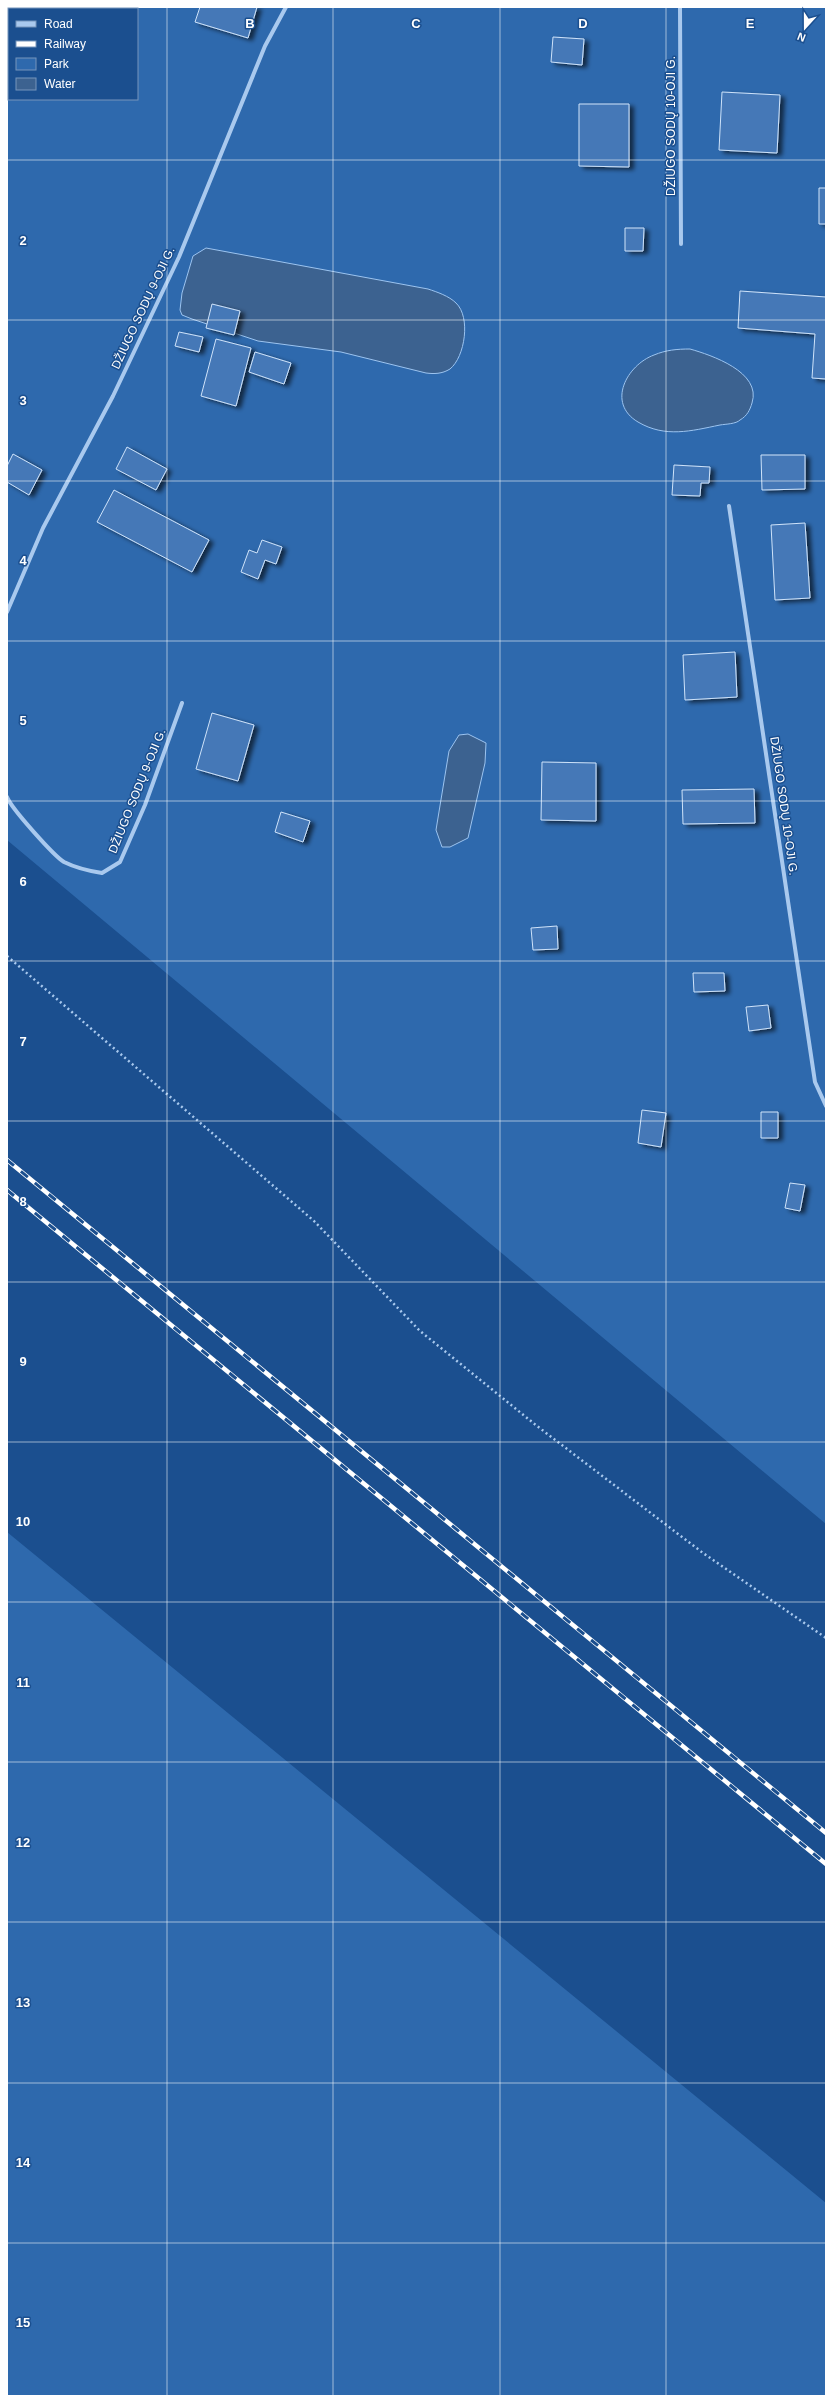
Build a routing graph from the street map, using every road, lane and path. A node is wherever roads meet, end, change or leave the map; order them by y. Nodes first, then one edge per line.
1 (286, 7) edge
2 (680, 7) edge
3 (681, 244) dead end
4 (729, 506) dead end
5 (7, 612) edge
6 (182, 702) dead end
7 (7, 797) edge
8 (7, 956) edge
9 (826, 1106) edge
10 (826, 1638) edge

1 - 5 street, DŽIUGO SODŲ 9-OJI G.
2 - 3 street, DŽIUGO SODŲ 10-OJI G.
4 - 9 street, DŽIUGO SODŲ 10-OJI G.
6 - 7 street, DŽIUGO SODŲ 9-OJI G.
8 - 10 path

